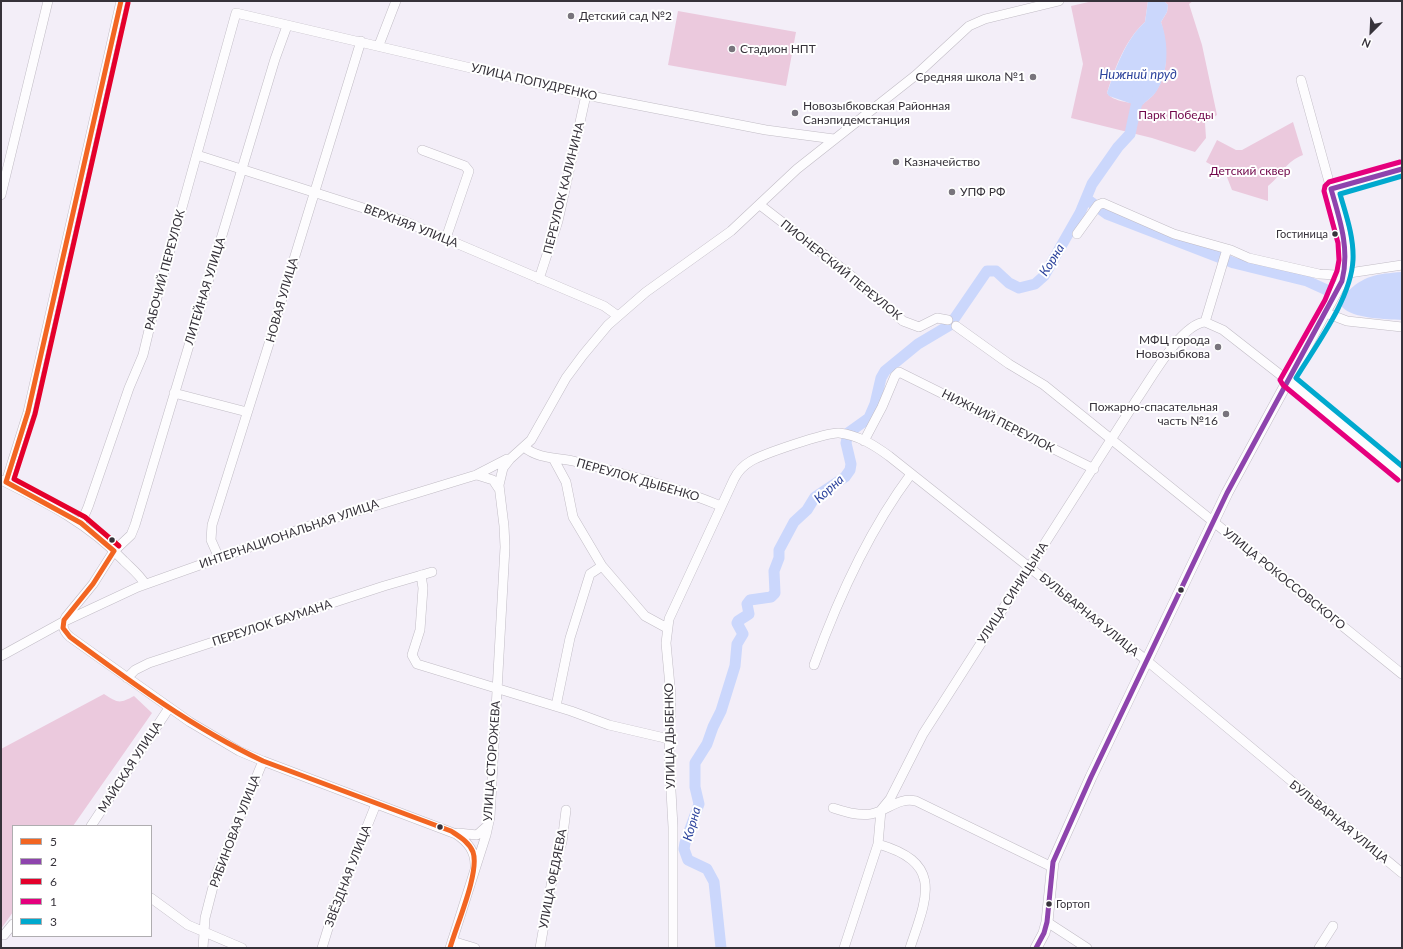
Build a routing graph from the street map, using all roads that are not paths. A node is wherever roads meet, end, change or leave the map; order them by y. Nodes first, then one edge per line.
1 (48, 1) edge
2 (121, 1) edge
3 (396, 1) edge
4 (1059, 1) edge
5 (236, 13) joint
6 (288, 26) junction
7 (361, 41) junction
8 (380, 45) junction
9 (1301, 80) dead end
10 (586, 95) junction
11 (802, 135) junction
12 (834, 139) junction
13 (422, 150) dead end
14 (197, 155) junction
15 (810, 158) junction
16 (242, 168) junction
17 (1402, 169) edge
18 (1331, 189) junction
19 (314, 191) junction
20 (1, 195) edge
21 (760, 205) junction
22 (1077, 234) dead end
23 (446, 238) junction
24 (1225, 256) junction
25 (1402, 265) edge
26 (1345, 274) junction
27 (539, 280) junction
28 (1326, 313) junction
29 (618, 316) junction
30 (948, 320) dead end
31 (1205, 322) junction
32 (956, 326) dead end
33 (1402, 327) edge
34 (1287, 380) junction
35 (174, 393) junction
36 (247, 412) junction
37 (864, 440) junction
38 (1112, 440) junction
39 (524, 447) junction
40 (517, 453) junction
41 (761, 456) joint
42 (553, 458) junction
43 (1094, 469) junction
44 (911, 474) junction
45 (476, 475) junction
46 (500, 475) joint
47 (1402, 475) edge
48 (3, 481) edge
49 (499, 489) junction
50 (721, 506) junction
51 (81, 522) junction
52 (1213, 522) junction
53 (114, 551) junction
54 (219, 558) junction
55 (602, 566) junction
56 (1029, 567) junction
57 (432, 572) dead end
58 (421, 575) junction
59 (144, 584) junction
60 (89, 590) junction
61 (101, 605) junction
62 (63, 622) junction
63 (667, 628) junction
64 (1, 656) edge
65 (1146, 660) junction
66 (814, 665) dead end
67 (1402, 674) edge
68 (127, 678) junction
69 (497, 689) junction
70 (556, 706) junction
71 (169, 708) junction
72 (670, 739) junction
73 (263, 761) junction
74 (900, 778) junction
75 (916, 802) junction
76 (376, 804) junction
77 (833, 808) dead end
78 (566, 810) dead end
79 (881, 810) junction
80 (488, 824) junction
81 (92, 825) edge
82 (451, 831) junction
83 (878, 844) junction
84 (1052, 867) junction
85 (474, 871) junction
86 (1402, 873) edge
87 (152, 899) edge
88 (1047, 922) junction
89 (12, 925) edge
90 (1333, 926) dead end
91 (204, 932) junction
92 (4, 935) dead end
93 (451, 945) edge
94 (203, 948) edge
95 (242, 948) edge
96 (322, 948) edge
97 (475, 948) edge
98 (540, 948) edge
99 (673, 948) edge
100 (844, 948) edge
101 (910, 948) edge
102 (1036, 948) edge
103 (1087, 948) edge
104 (1319, 948) edge

1 - 20 street
2 - 48 street
3 - 8 street
4 - 12 street, ИНТЕРНАЦИОНАЛЬНАЯ УЛИЦА
5 - 6 street, УЛИЦА ПОПУДРЕНКО
5 - 14 street, РАБОЧИЙ ПЕРЕУЛОК
6 - 7 street, УЛИЦА ПОПУДРЕНКО
6 - 16 street, ЛИТЕЙНАЯ УЛИЦА
7 - 8 street, УЛИЦА ПОПУДРЕНКО
7 - 19 street, НОВАЯ УЛИЦА
8 - 10 street, УЛИЦА ПОПУДРЕНКО
9 - 18 street
10 - 11 street, УЛИЦА ПОПУДРЕНКО
10 - 27 street, ПЕРЕУЛОК КАЛИНИНА
11 - 12 street, УЛИЦА ПОПУДРЕНКО
11 - 15 street
12 - 15 street, ИНТЕРНАЦИОНАЛЬНАЯ УЛИЦА
13 - 23 street
14 - 16 street, ВЕРХНЯЯ УЛИЦА
14 - 51 street, РАБОЧИЙ ПЕРЕУЛОК
15 - 21 street, ИНТЕРНАЦИОНАЛЬНАЯ УЛИЦА
16 - 19 street, ВЕРХНЯЯ УЛИЦА
16 - 35 street, ЛИТЕЙНАЯ УЛИЦА
17 - 18 main road
18 - 26 main road
19 - 23 street, ВЕРХНЯЯ УЛИЦА
19 - 36 street, НОВАЯ УЛИЦА
21 - 29 street, ИНТЕРНАЦИОНАЛЬНАЯ УЛИЦА
21 - 30 street, ПИОНЕРСКИЙ ПЕРЕУЛОК
22 - 24 street
23 - 27 street, ВЕРХНЯЯ УЛИЦА
24 - 26 street
24 - 31 street
25 - 26 street
26 - 28 main road
27 - 29 street, ВЕРХНЯЯ УЛИЦА
28 - 33 street
28 - 34 main road
29 - 39 street, ИНТЕРНАЦИОНАЛЬНАЯ УЛИЦА
31 - 34 street
31 - 38 street, УЛИЦА СИНИЦЫНА
32 - 38 street, УЛИЦА РОКОССОВСКОГО
34 - 47 main road
34 - 52 main road
35 - 36 street
35 - 53 street, ЛИТЕЙНАЯ УЛИЦА
36 - 54 street, НОВАЯ УЛИЦА
37 - 41 street, БУЛЬВАРНАЯ УЛИЦА
37 - 43 street, НИЖНИЙ ПЕРЕУЛОК
37 - 44 street, БУЛЬВАРНАЯ УЛИЦА
38 - 43 street, УЛИЦА СИНИЦЫНА
38 - 52 street, УЛИЦА РОКОССОВСКОГО
39 - 40 street, ИНТЕРНАЦИОНАЛЬНАЯ УЛИЦА
39 - 42 street, ПЕРЕУЛОК ДЫБЕНКО
40 - 45 street, ИНТЕРНАЦИОНАЛЬНАЯ УЛИЦА
40 - 46 street, ИНТЕРНАЦИОНАЛЬНАЯ УЛИЦА
41 - 50 street, УЛИЦА ДЫБЕНКО
42 - 50 street, ПЕРЕУЛОК ДЫБЕНКО
42 - 55 street, ПЕРЕУЛОК ДЫБЕНКО
43 - 56 street, УЛИЦА СИНИЦЫНА
44 - 56 street, БУЛЬВАРНАЯ УЛИЦА
44 - 66 street
45 - 49 street
45 - 54 street, ИНТЕРНАЦИОНАЛЬНАЯ УЛИЦА
46 - 49 street, УЛИЦА СТОРОЖЕВА
48 - 51 street
49 - 69 street, УЛИЦА СТОРОЖЕВА
50 - 63 street, УЛИЦА ДЫБЕНКО
51 - 53 street
52 - 65 main road
52 - 67 street, УЛИЦА РОКОССОВСКОГО
53 - 59 street
53 - 60 street, ИНТЕРНАЦИОНАЛЬНАЯ УЛИЦА
54 - 59 street, ИНТЕРНАЦИОНАЛЬНАЯ УЛИЦА
55 - 63 street, ПЕРЕУЛОК ДЫБЕНКО
55 - 70 street
56 - 65 street, БУЛЬВАРНАЯ УЛИЦА
56 - 74 street, УЛИЦА СИНИЦЫНА
57 - 58 street, ПЕРЕУЛОК БАУМАНА
58 - 68 street, ПЕРЕУЛОК БАУМАНА
58 - 69 street
59 - 61 street, ИНТЕРНАЦИОНАЛЬНАЯ УЛИЦА
60 - 61 street
60 - 62 street, ИНТЕРНАЦИОНАЛЬНАЯ УЛИЦА
61 - 62 street, ИНТЕРНАЦИОНАЛЬНАЯ УЛИЦА
62 - 64 street, ИНТЕРНАЦИОНАЛЬНАЯ УЛИЦА
62 - 68 street
63 - 72 street, УЛИЦА ДЫБЕНКО
65 - 84 main road
65 - 86 street, БУЛЬВАРНАЯ УЛИЦА
68 - 71 street
69 - 70 street
69 - 80 street, УЛИЦА СТОРОЖЕВА
70 - 72 street
71 - 73 street
71 - 81 street, МАЙСКАЯ УЛИЦА
72 - 99 street, УЛИЦА ДЫБЕНКО
73 - 76 street
73 - 91 street, РЯБИНОВАЯ УЛИЦА
74 - 75 street
74 - 79 street, УЛИЦА СИНИЦЫНА
75 - 79 street
75 - 84 street
76 - 82 street
76 - 96 street, ЗВЁЗДНАЯ УЛИЦА
77 - 79 street
78 - 98 street, УЛИЦА ФЕДЯЕВА
79 - 83 street, УЛИЦА СИНИЦЫНА
80 - 82 street
80 - 85 street, УЛИЦА СТОРОЖЕВА
82 - 85 street
83 - 100 street, УЛИЦА СИНИЦЫНА
83 - 101 street
84 - 88 main road
85 - 93 street, УЛИЦА СТОРОЖЕВА
87 - 91 street
88 - 102 main road
88 - 103 street
89 - 92 street
90 - 104 street
91 - 94 street, РЯБИНОВАЯ УЛИЦА
91 - 95 street
93 - 97 street

